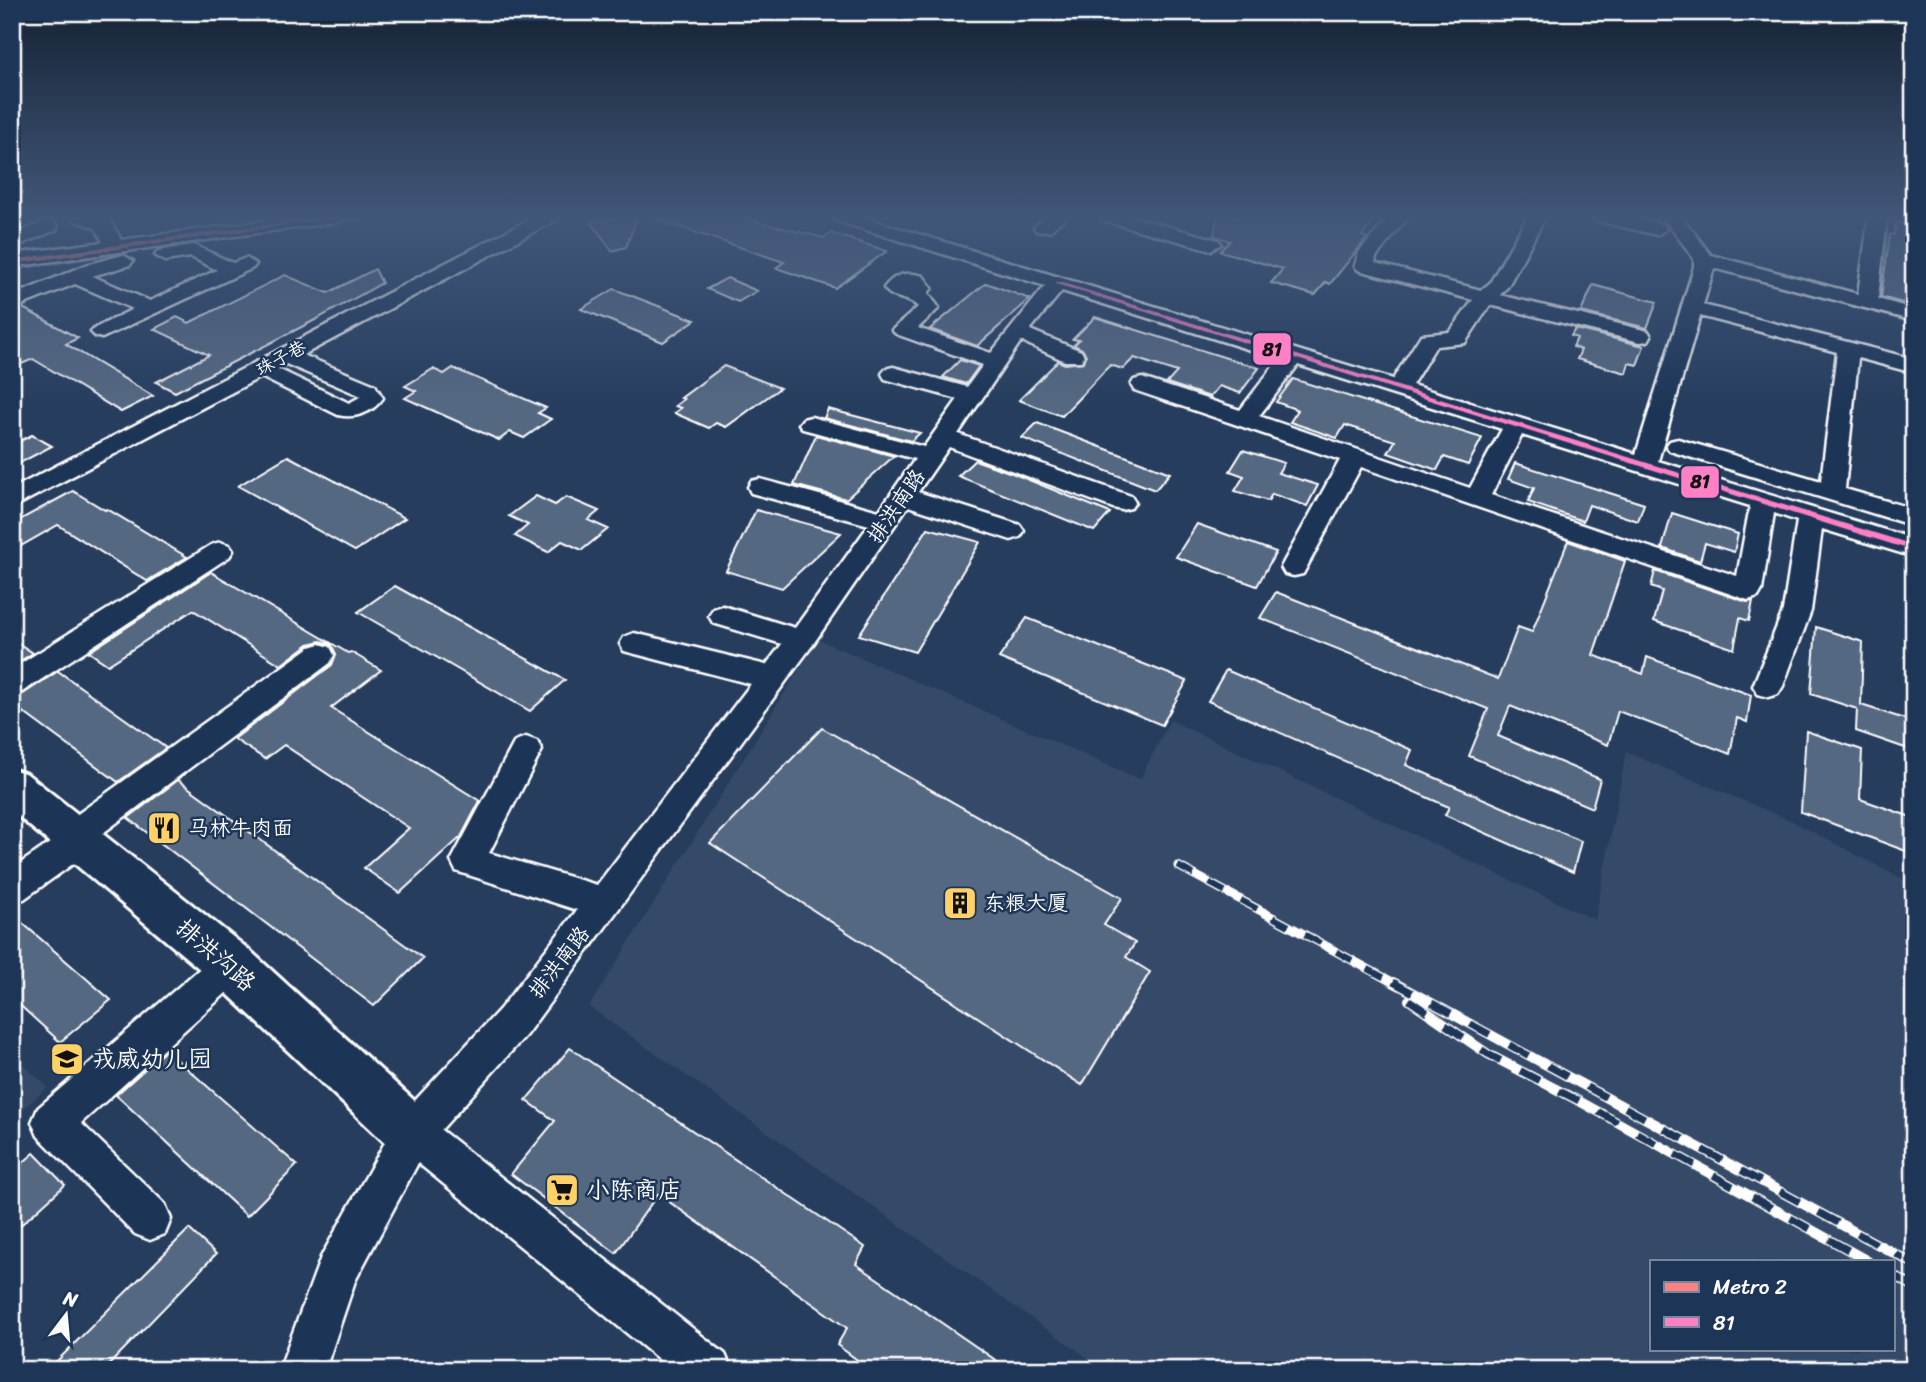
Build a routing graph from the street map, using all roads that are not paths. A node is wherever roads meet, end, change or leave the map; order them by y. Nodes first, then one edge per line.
1 (65, 280) edge
2 (85, 280) edge
3 (210, 280) edge
4 (428, 280) edge
5 (922, 280) edge
6 (1050, 280) edge
7 (1417, 280) edge
8 (1501, 280) edge
9 (1700, 280) edge
10 (1784, 280) edge
11 (1870, 280) edge
12 (1058, 283) junction
13 (1485, 297) junction
14 (12, 303) edge
15 (1867, 303) junction
16 (1692, 308) junction
17 (150, 309) junction
18 (1914, 315) edge
19 (102, 332) dead end
20 (1017, 332) junction
21 (1640, 336) dead end
22 (1848, 349) junction
23 (286, 356) junction
24 (1073, 356) dead end
25 (1293, 356) junction
26 (997, 362) junction
27 (1914, 366) edge
28 (261, 369) junction
29 (893, 374) dead end
30 (1142, 385) dead end
31 (1399, 388) junction
32 (972, 396) junction
33 (1245, 419) junction
34 (811, 424) dead end
35 (1516, 425) junction
36 (1678, 446) dead end
37 (937, 447) junction
38 (1354, 457) junction
39 (1644, 465) junction
40 (760, 488) dead end
41 (1832, 493) junction
42 (903, 496) junction
43 (1476, 499) junction
44 (12, 500) edge
45 (1763, 501) junction
46 (1122, 502) dead end
47 (1811, 516) junction
48 (1914, 518) edge
49 (885, 521) junction
50 (1011, 531) dead end
51 (1914, 548) edge
52 (220, 551) dead end
53 (1294, 567) dead end
54 (723, 616) dead end
55 (800, 640) junction
56 (635, 644) dead end
57 (320, 655) dead end
58 (772, 678) junction
59 (12, 684) edge
60 (1768, 686) dead end
61 (526, 750) dead end
62 (12, 786) edge
63 (76, 839) junction
64 (12, 888) edge
65 (604, 903) junction
66 (231, 965) junction
67 (412, 1133) junction
68 (150, 1219) dead end
69 (302, 1370) edge
70 (709, 1370) edge

1 - 14 street
2 - 17 street
3 - 17 street
4 - 23 street, 珠子巷
5 - 26 street
6 - 12 street
7 - 13 street
8 - 13 street
9 - 16 street
10 - 15 street
11 - 15 street
12 - 20 street, 排洪南路
12 - 25 street
13 - 21 street
13 - 31 street
15 - 18 street
16 - 22 street
16 - 39 street
17 - 19 street
20 - 24 street
20 - 26 street, 排洪南路
22 - 27 street
22 - 41 street
23 - 28 street, 珠子巷
23 - 28 street
25 - 31 street
25 - 33 street
26 - 32 street, 排洪南路
28 - 44 street, 珠子巷
29 - 32 street
30 - 33 street
31 - 35 street
32 - 37 street, 排洪南路
33 - 38 street
34 - 37 street
35 - 39 street
35 - 43 street
36 - 41 street
37 - 42 street, 排洪南路
37 - 46 street
38 - 43 street
38 - 53 street
39 - 45 street
40 - 49 street
41 - 48 street
42 - 49 street, 排洪南路
42 - 50 street
43 - 45 street
45 - 47 street
47 - 51 street
47 - 60 street
49 - 55 street, 排洪南路
52 - 59 street
54 - 55 street
55 - 58 street, 排洪南路
56 - 58 street
57 - 63 street
58 - 65 street, 排洪南路
61 - 65 street
62 - 63 main road, 排洪沟路
63 - 64 street
63 - 66 main road, 排洪沟路
65 - 67 street, 排洪南路
66 - 67 main road, 排洪沟路
66 - 68 street
67 - 69 street, 排洪南路
67 - 70 street

